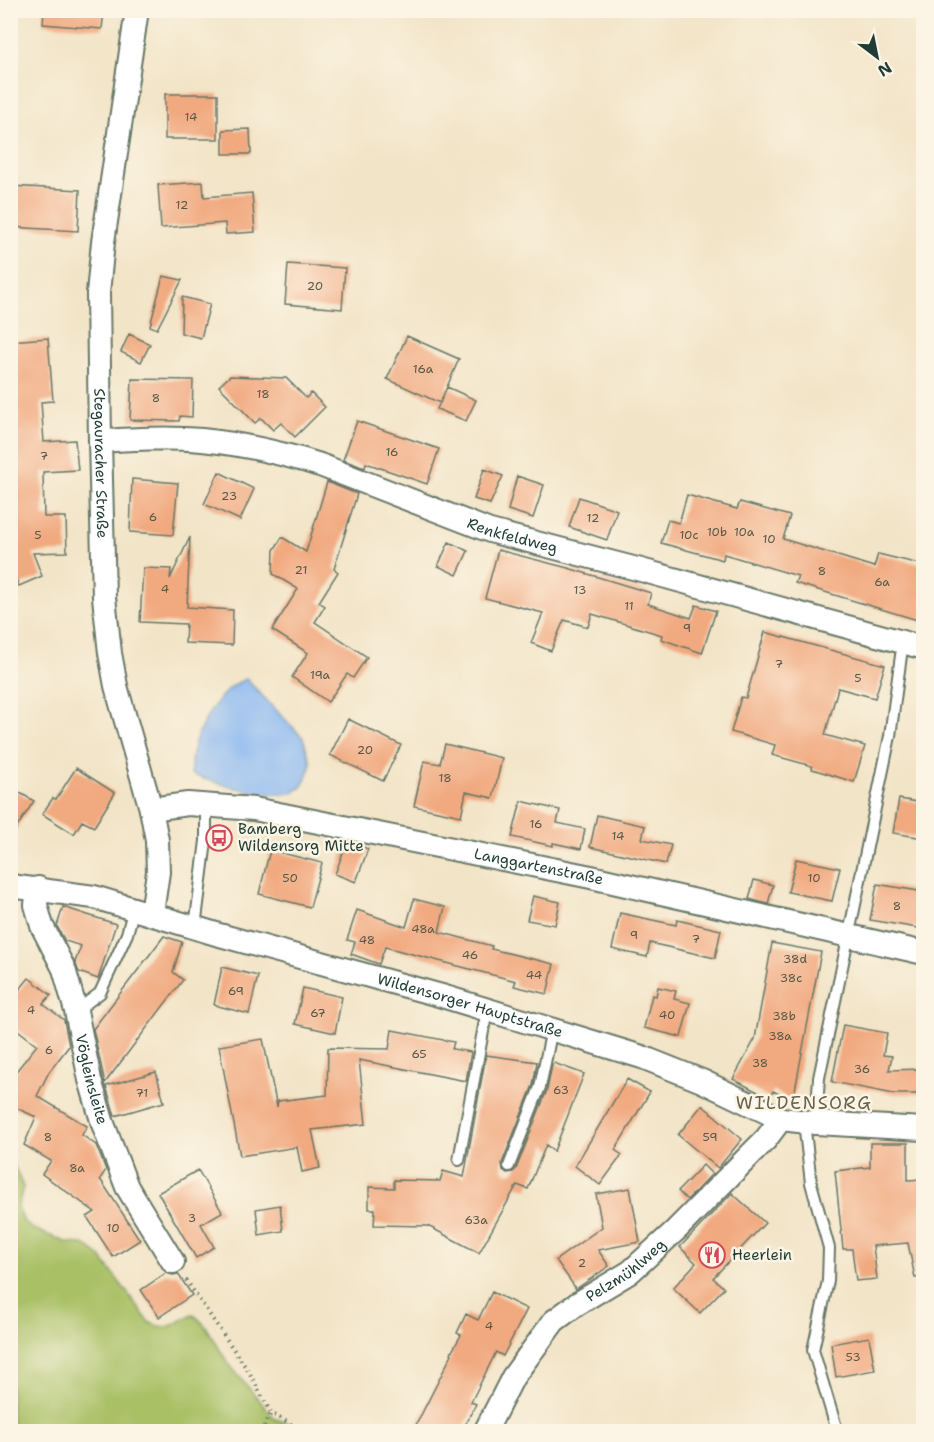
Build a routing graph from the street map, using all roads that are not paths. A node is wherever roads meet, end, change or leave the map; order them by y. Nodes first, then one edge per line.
1 (137, 10) edge
2 (100, 441) junction
3 (913, 644) edge
4 (206, 805) junction
5 (151, 809) junction
6 (10, 886) edge
7 (38, 888) junction
8 (143, 911) junction
9 (195, 927) junction
10 (849, 936) junction
11 (924, 953) edge
12 (487, 1010) junction
13 (76, 1011) junction
14 (552, 1029) junction
15 (781, 1119) junction
16 (810, 1122) junction
17 (924, 1129) edge
18 (459, 1160) dead end
19 (509, 1166) dead end
20 (173, 1262) road end
21 (486, 1431) edge
22 (836, 1431) edge

1 - 2 street, Stegauracher Straße
2 - 3 street, Renkfeldweg
2 - 5 street, Stegauracher Straße
3 - 10 lane
4 - 5 street, Langgartenstraße
4 - 9 lane
4 - 10 street, Langgartenstraße
5 - 8 street, Stegauracher Straße
6 - 7 street, Wildensorger Hauptstraße
7 - 8 street, Wildensorger Hauptstraße
7 - 13 street, Vögleinsleite
8 - 9 street, Wildensorger Hauptstraße
8 - 13 lane
9 - 12 street, Wildensorger Hauptstraße
10 - 11 street, Langgartenstraße
10 - 16 lane
12 - 14 street, Wildensorger Hauptstraße
12 - 18 lane
13 - 20 street, Vögleinsleite
14 - 15 street, Wildensorger Hauptstraße
14 - 19 lane
15 - 16 street, Wildensorger Hauptstraße
15 - 21 street, Pelzmühlweg
16 - 17 street, Wildensorger Hauptstraße
16 - 22 lane

